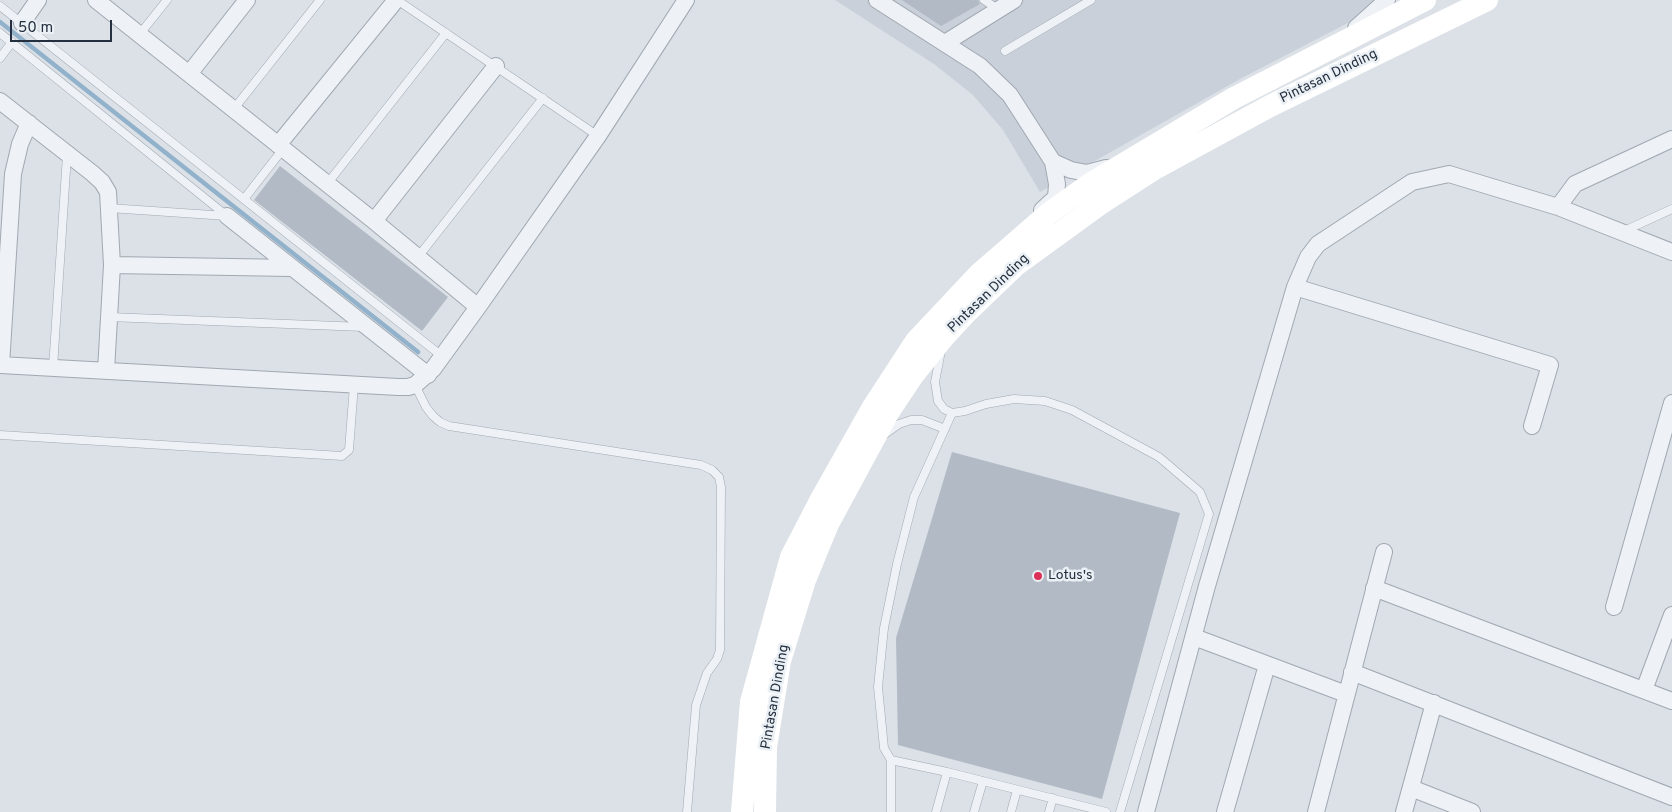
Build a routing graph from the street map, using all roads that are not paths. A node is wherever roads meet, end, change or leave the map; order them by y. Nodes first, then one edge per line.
1 (38, 0) edge
2 (96, 0) edge
3 (167, 0) edge
4 (247, 0) edge
5 (320, 0) edge
6 (397, 0) edge
7 (686, 0) edge
8 (877, 0) edge
9 (984, 0) edge
10 (1014, 0) edge
11 (1092, 0) edge
12 (1386, 0) edge
13 (1425, 0) edge
14 (1487, 0) edge
15 (0, 6) edge
16 (999, 10) junction
17 (22, 23) junction
18 (0, 33) edge
19 (446, 33) junction
20 (140, 35) junction
21 (12, 42) junction
22 (946, 43) junction
23 (1005, 51) dead end
24 (0, 58) edge
25 (1310, 59) junction
26 (496, 66) junction
27 (189, 74) junction
28 (543, 98) junction
29 (0, 101) edge
30 (234, 110) junction
31 (29, 123) junction
32 (598, 136) junction
33 (1672, 138) edge
34 (280, 147) junction
35 (67, 154) junction
36 (1134, 158) junction
37 (1053, 162) junction
38 (327, 184) junction
39 (244, 199) junction
40 (1558, 207) junction
41 (109, 208) junction
42 (1672, 209) edge
43 (227, 216) junction
44 (374, 221) junction
45 (1621, 232) junction
46 (1672, 252) edge
47 (418, 257) junction
48 (112, 265) junction
49 (292, 268) junction
50 (979, 274) junction
51 (1295, 287) junction
52 (478, 307) junction
53 (109, 317) junction
54 (368, 328) junction
55 (944, 338) junction
56 (443, 357) junction
57 (0, 365) edge
58 (53, 368) junction
59 (106, 371) junction
60 (422, 380) junction
61 (354, 385) junction
62 (1672, 403) edge
63 (952, 413) junction
64 (1532, 426) dead end
65 (945, 429) junction
66 (0, 434) edge
67 (872, 443) junction
68 (1384, 552) dead end
69 (1189, 581) junction
70 (1207, 586) junction
71 (1374, 588) junction
72 (1614, 607) dead end
73 (1672, 615) edge
74 (1194, 637) junction
75 (1268, 665) junction
76 (1352, 672) junction
77 (1644, 690) junction
78 (1346, 694) junction
79 (1672, 701) edge
80 (1434, 703) junction
81 (891, 760) junction
82 (947, 772) junction
83 (983, 781) junction
84 (1411, 788) junction
85 (1017, 790) junction
86 (1672, 797) edge
87 (1052, 798) junction
88 (1085, 809) edge
89 (687, 812) edge
90 (742, 812) edge
91 (765, 812) edge
92 (891, 812) edge
93 (936, 812) edge
94 (974, 812) edge
95 (1011, 812) edge
96 (1048, 812) edge
97 (1106, 812) edge
98 (1120, 812) edge
99 (1146, 812) edge
100 (1226, 812) edge
101 (1316, 812) edge
102 (1404, 812) edge
103 (1472, 812) edge

1 - 17 street
2 - 20 street
3 - 20 lane
4 - 27 street
5 - 30 lane
6 - 19 lane
6 - 34 street
7 - 32 street
8 - 22 street
9 - 16 lane
10 - 16 street
11 - 23 lane
12 - 25 street
13 - 25 main road, Pintasan Dinding
14 - 55 main road, Pintasan Dinding
15 - 17 lane
16 - 22 street
17 - 39 lane
18 - 21 lane
19 - 26 lane
19 - 38 lane
20 - 27 street
21 - 24 lane
21 - 43 lane
22 - 37 street
25 - 36 main road, Pintasan Dinding
26 - 28 lane
26 - 44 street
27 - 30 street
28 - 32 lane
28 - 47 lane
29 - 31 street
30 - 34 street
31 - 35 street
31 - 57 street
32 - 52 street
33 - 40 street
34 - 38 street
34 - 39 lane
35 - 41 street
35 - 58 lane
36 - 37 street
36 - 50 main road, Pintasan Dinding
37 - 50 street
38 - 44 street
39 - 56 lane
40 - 45 street
40 - 51 street
41 - 43 lane
41 - 48 street
42 - 45 lane
43 - 49 street
44 - 47 street
45 - 46 street
47 - 52 street
48 - 49 street
48 - 53 street
49 - 54 street
50 - 90 main road, Pintasan Dinding
51 - 64 street
51 - 70 street
52 - 56 street
53 - 54 lane
53 - 59 street
54 - 60 street
55 - 63 lane
55 - 67 main road, Pintasan Dinding
56 - 60 street
57 - 58 street
58 - 59 street
59 - 61 street
60 - 61 street
60 - 89 lane
61 - 66 lane
62 - 72 street
63 - 65 lane
63 - 69 lane
65 - 67 lane
65 - 81 lane
67 - 91 main road, Pintasan Dinding
68 - 71 street
69 - 70 lane
69 - 98 lane
70 - 74 street
71 - 76 street
71 - 77 street
73 - 77 street
74 - 75 street
74 - 99 street
75 - 78 street
75 - 100 street
76 - 78 street
76 - 80 street
77 - 79 street
78 - 101 street
80 - 84 street
80 - 86 street
81 - 82 lane
81 - 92 lane
82 - 83 lane
82 - 93 lane
83 - 85 lane
83 - 94 lane
84 - 102 street
84 - 103 street
85 - 87 lane
85 - 95 lane
87 - 88 lane
87 - 96 lane
88 - 97 lane

